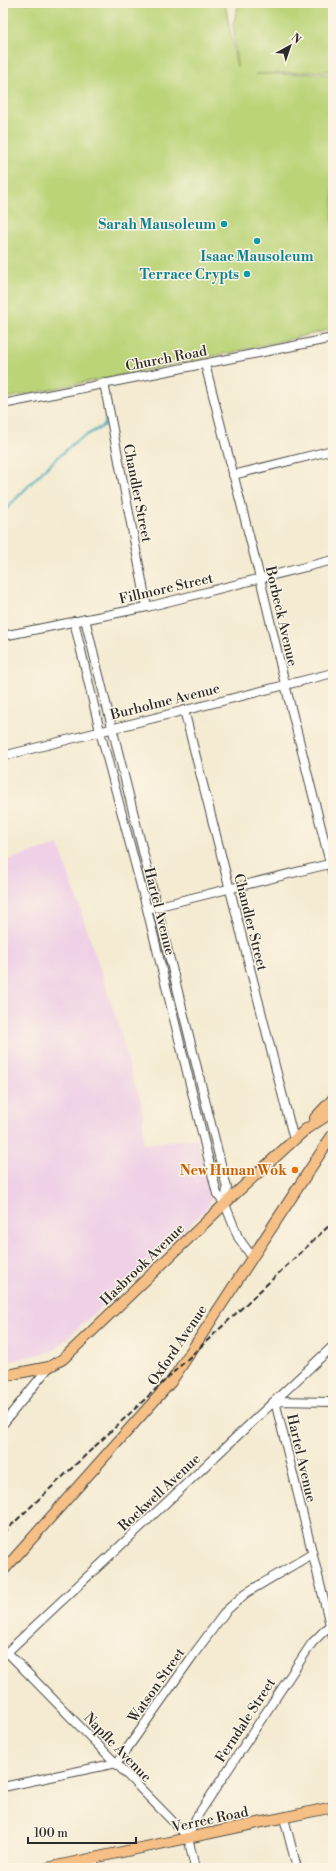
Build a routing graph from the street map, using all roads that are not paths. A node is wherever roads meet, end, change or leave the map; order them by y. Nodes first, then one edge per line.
1 (333, 338) edge
2 (205, 364) junction
3 (104, 383) junction
4 (3, 404) edge
5 (333, 450) edge
6 (233, 475) junction
7 (333, 560) edge
8 (260, 578) junction
9 (147, 607) junction
10 (85, 619) junction
11 (74, 621) junction
12 (3, 636) edge
13 (333, 673) edge
14 (285, 684) junction
15 (184, 710) junction
16 (112, 728) junction
17 (100, 731) junction
18 (3, 756) edge
19 (332, 864) edge
20 (333, 875) edge
21 (229, 889) junction
22 (156, 907) junction
23 (147, 909) junction
24 (333, 1099) edge
25 (333, 1112) edge
26 (306, 1129) junction
27 (333, 1134) edge
28 (294, 1140) junction
29 (225, 1204) junction
30 (252, 1257) junction
31 (333, 1346) edge
32 (49, 1367) junction
33 (3, 1376) edge
34 (275, 1401) junction
35 (333, 1402) edge
36 (3, 1424) edge
37 (312, 1554) junction
38 (3, 1572) edge
39 (332, 1625) edge
40 (333, 1637) edge
41 (5, 1654) edge
42 (117, 1763) junction
43 (3, 1787) edge
44 (333, 1807) edge
45 (284, 1818) junction
46 (188, 1837) junction
47 (93, 1858) junction
48 (47, 1868) edge
49 (95, 1868) edge
50 (196, 1868) edge
51 (297, 1868) edge

1 - 2 street, Church Road
2 - 3 street, Church Road
2 - 6 street, Borbeck Avenue
3 - 4 street, Church Road
3 - 9 street, Chandler Street
5 - 6 street
6 - 8 street, Borbeck Avenue
7 - 8 street, Fillmore Street
8 - 9 street, Fillmore Street
8 - 14 street, Borbeck Avenue
9 - 10 street, Fillmore Street
10 - 11 street, Fillmore Street
10 - 16 street, Hartel Avenue
11 - 12 street, Fillmore Street
11 - 17 street, Hartel Avenue
13 - 14 street, Burholme Avenue
14 - 15 street, Burholme Avenue
14 - 19 street, Borbeck Avenue
15 - 16 street, Burholme Avenue
15 - 21 street, Chandler Street
16 - 17 street, Burholme Avenue
16 - 22 street, Hartel Avenue
17 - 18 street, Burholme Avenue
17 - 23 street, Hartel Avenue
19 - 20 street, Borbeck Avenue
19 - 21 street
21 - 22 street
21 - 28 street, Chandler Street
22 - 23 street
22 - 29 street, Hartel Avenue
23 - 29 street, Hartel Avenue
24 - 26 main road, Hasbrook Avenue
25 - 26 main road, Hasbrook Avenue
26 - 28 main road, Hasbrook Avenue
27 - 30 main road, Oxford Avenue
28 - 29 main road, Hasbrook Avenue
29 - 30 street, Hartel Avenue
29 - 32 main road, Hasbrook Avenue
30 - 38 main road, Oxford Avenue
31 - 34 street, Rockwell Avenue
32 - 33 main road
32 - 36 street, Hasbrook Avenue
34 - 35 street
34 - 37 street, Hartel Avenue
34 - 41 street, Rockwell Avenue
37 - 39 street, Hartel Avenue
37 - 42 street, Watson Street
39 - 40 street, Hartel Avenue
39 - 46 street, Ferndale Street
41 - 42 street, Napfle Avenue
42 - 43 street
42 - 46 street, Napfle Avenue
44 - 45 main road, Verree Road
45 - 46 main road, Verree Road
45 - 51 street
46 - 47 main road, Verree Road
46 - 50 street, Napfle Avenue
47 - 48 main road, Verree Road
47 - 49 street

